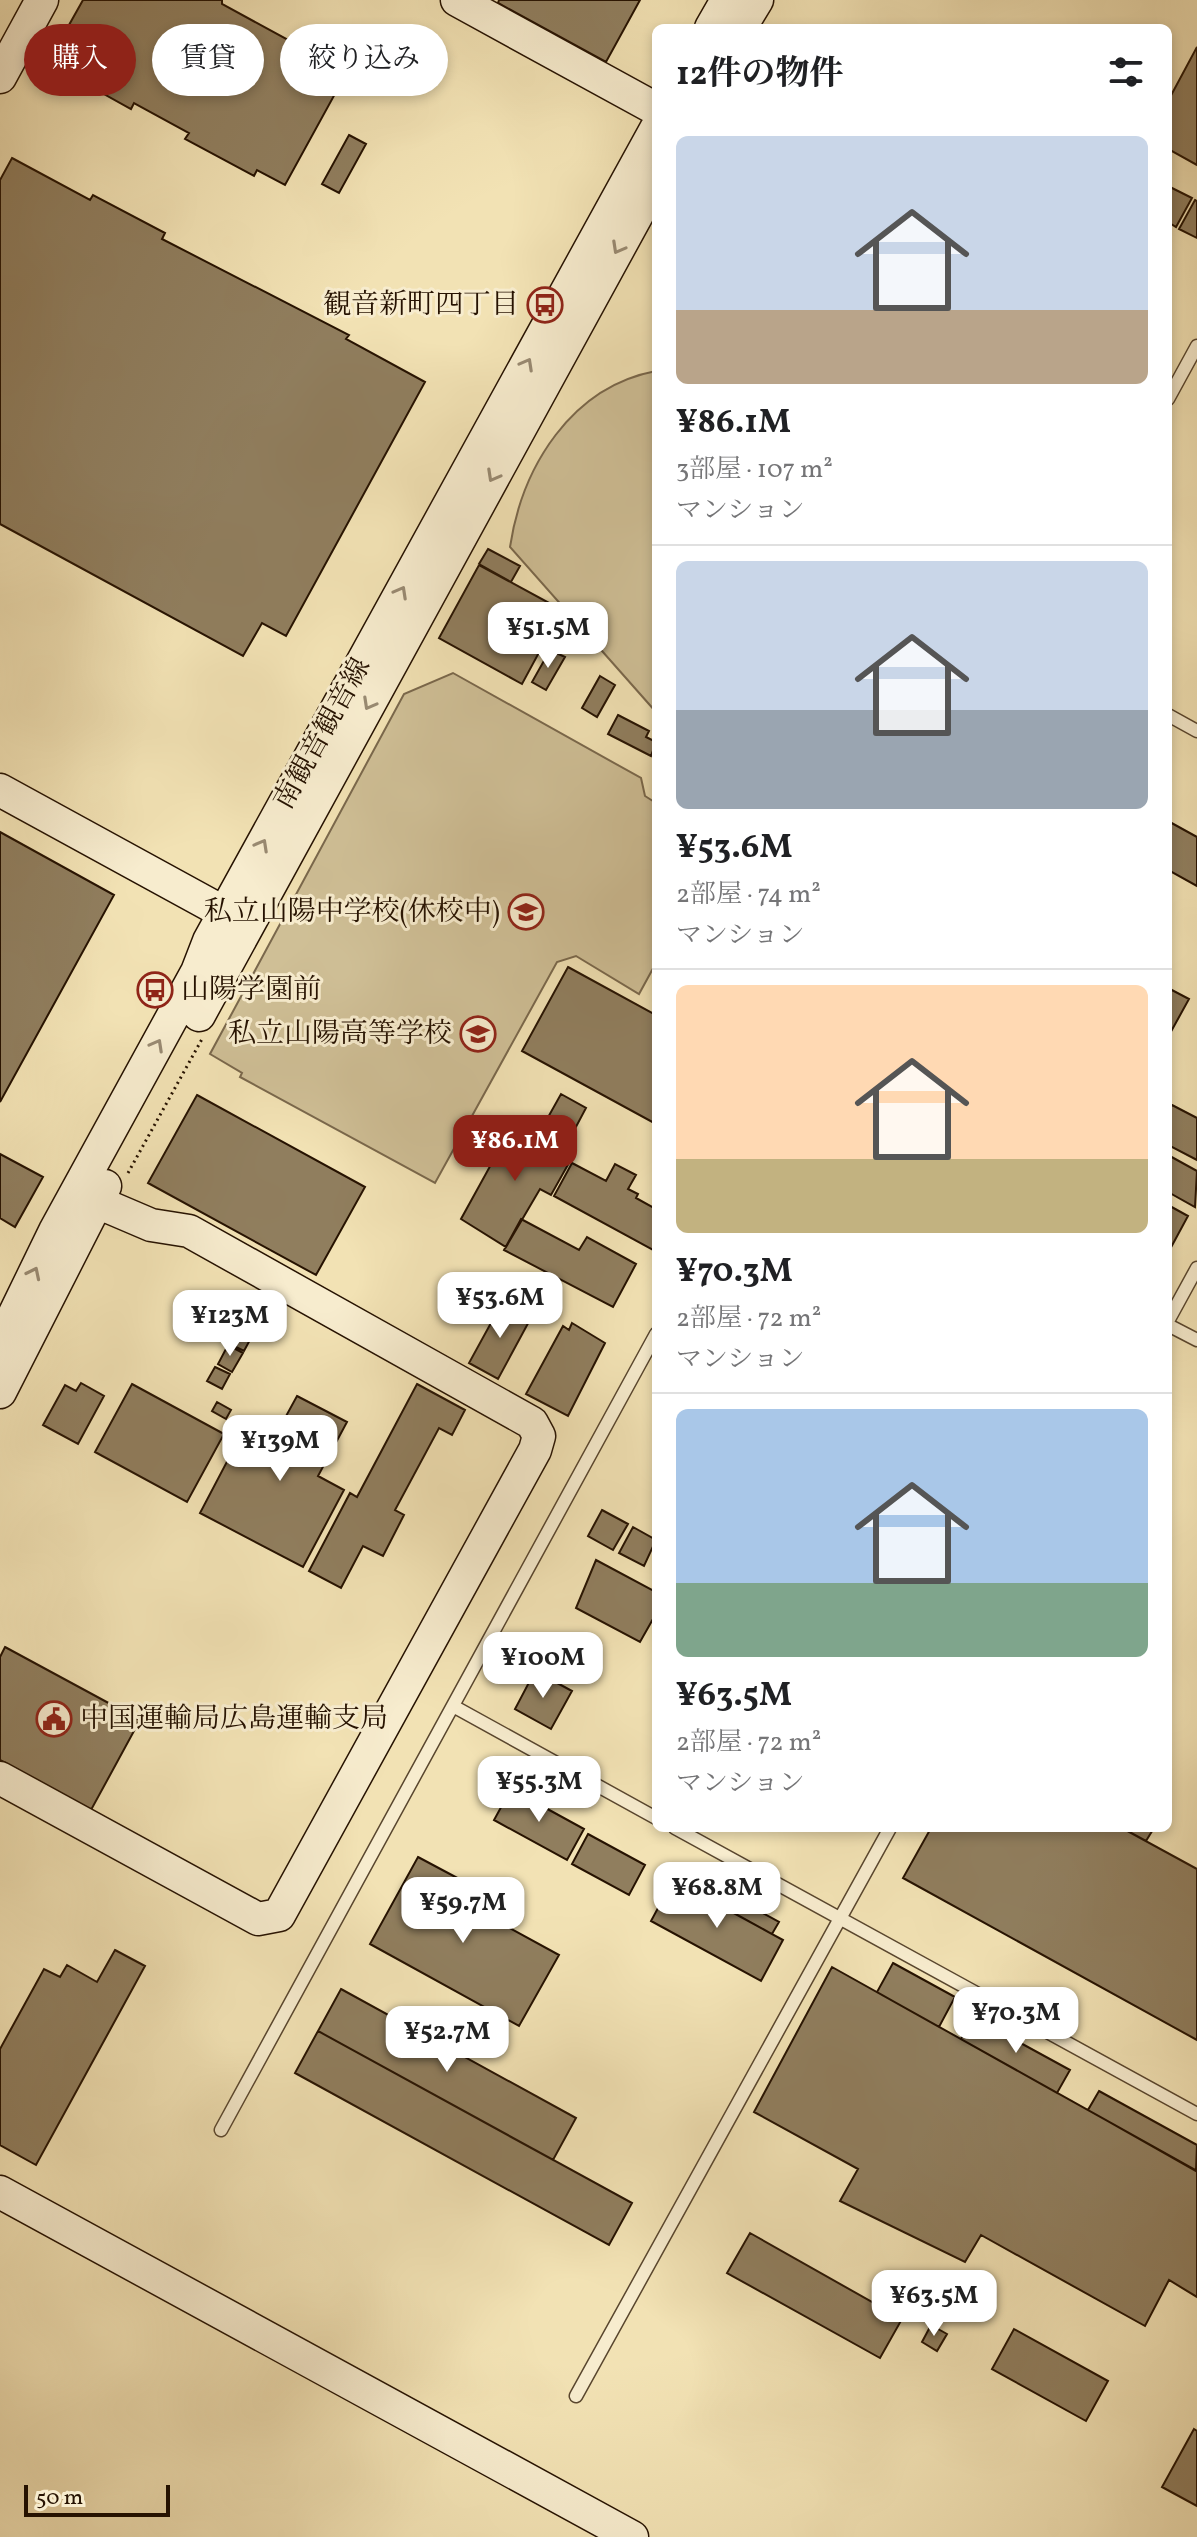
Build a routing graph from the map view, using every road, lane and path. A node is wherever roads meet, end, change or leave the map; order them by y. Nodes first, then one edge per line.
1 (42, 0) edge
2 (457, 0) edge
3 (727, 0) edge
4 (757, 0) edge
5 (713, 24) edge
6 (742, 24) edge
7 (0, 77) edge
8 (652, 107) edge
9 (652, 137) edge
10 (652, 187) edge
11 (1197, 346) edge
12 (1172, 392) edge
13 (1172, 717) edge
14 (1197, 731) edge
15 (0, 790) edge
16 (236, 919) junction
17 (86, 1198) junction
18 (1197, 1268) edge
19 (1172, 1315) edge
20 (1172, 1325) edge
21 (1197, 1340) edge
22 (652, 1341) edge
23 (0, 1344) edge
24 (0, 1392) edge
25 (453, 1706) junction
26 (0, 1778) edge
27 (652, 1816) edge
28 (682, 1832) edge
29 (888, 1832) edge
30 (840, 1919) junction
31 (1197, 2114) edge
32 (221, 2130) dead end
33 (0, 2192) edge
34 (576, 2396) dead end
35 (632, 2537) edge

1 - 7 street
2 - 8 street
3 - 5 street
4 - 6 street
16 -> 9 street, 南観音観音線
10 -> 16 street, 南観音観音線
11 - 12 lane
13 - 14 lane
15 - 16 street
16 - 17 street, 南観音観音線
23 -> 17 street, 南観音観音線
17 - 24 street, 南観音観音線
17 - 26 street
18 - 19 lane
20 - 21 lane
22 - 25 lane
25 - 27 lane
25 - 32 lane
28 - 30 lane
29 - 30 lane
30 - 31 lane
30 - 34 lane
33 - 35 street

